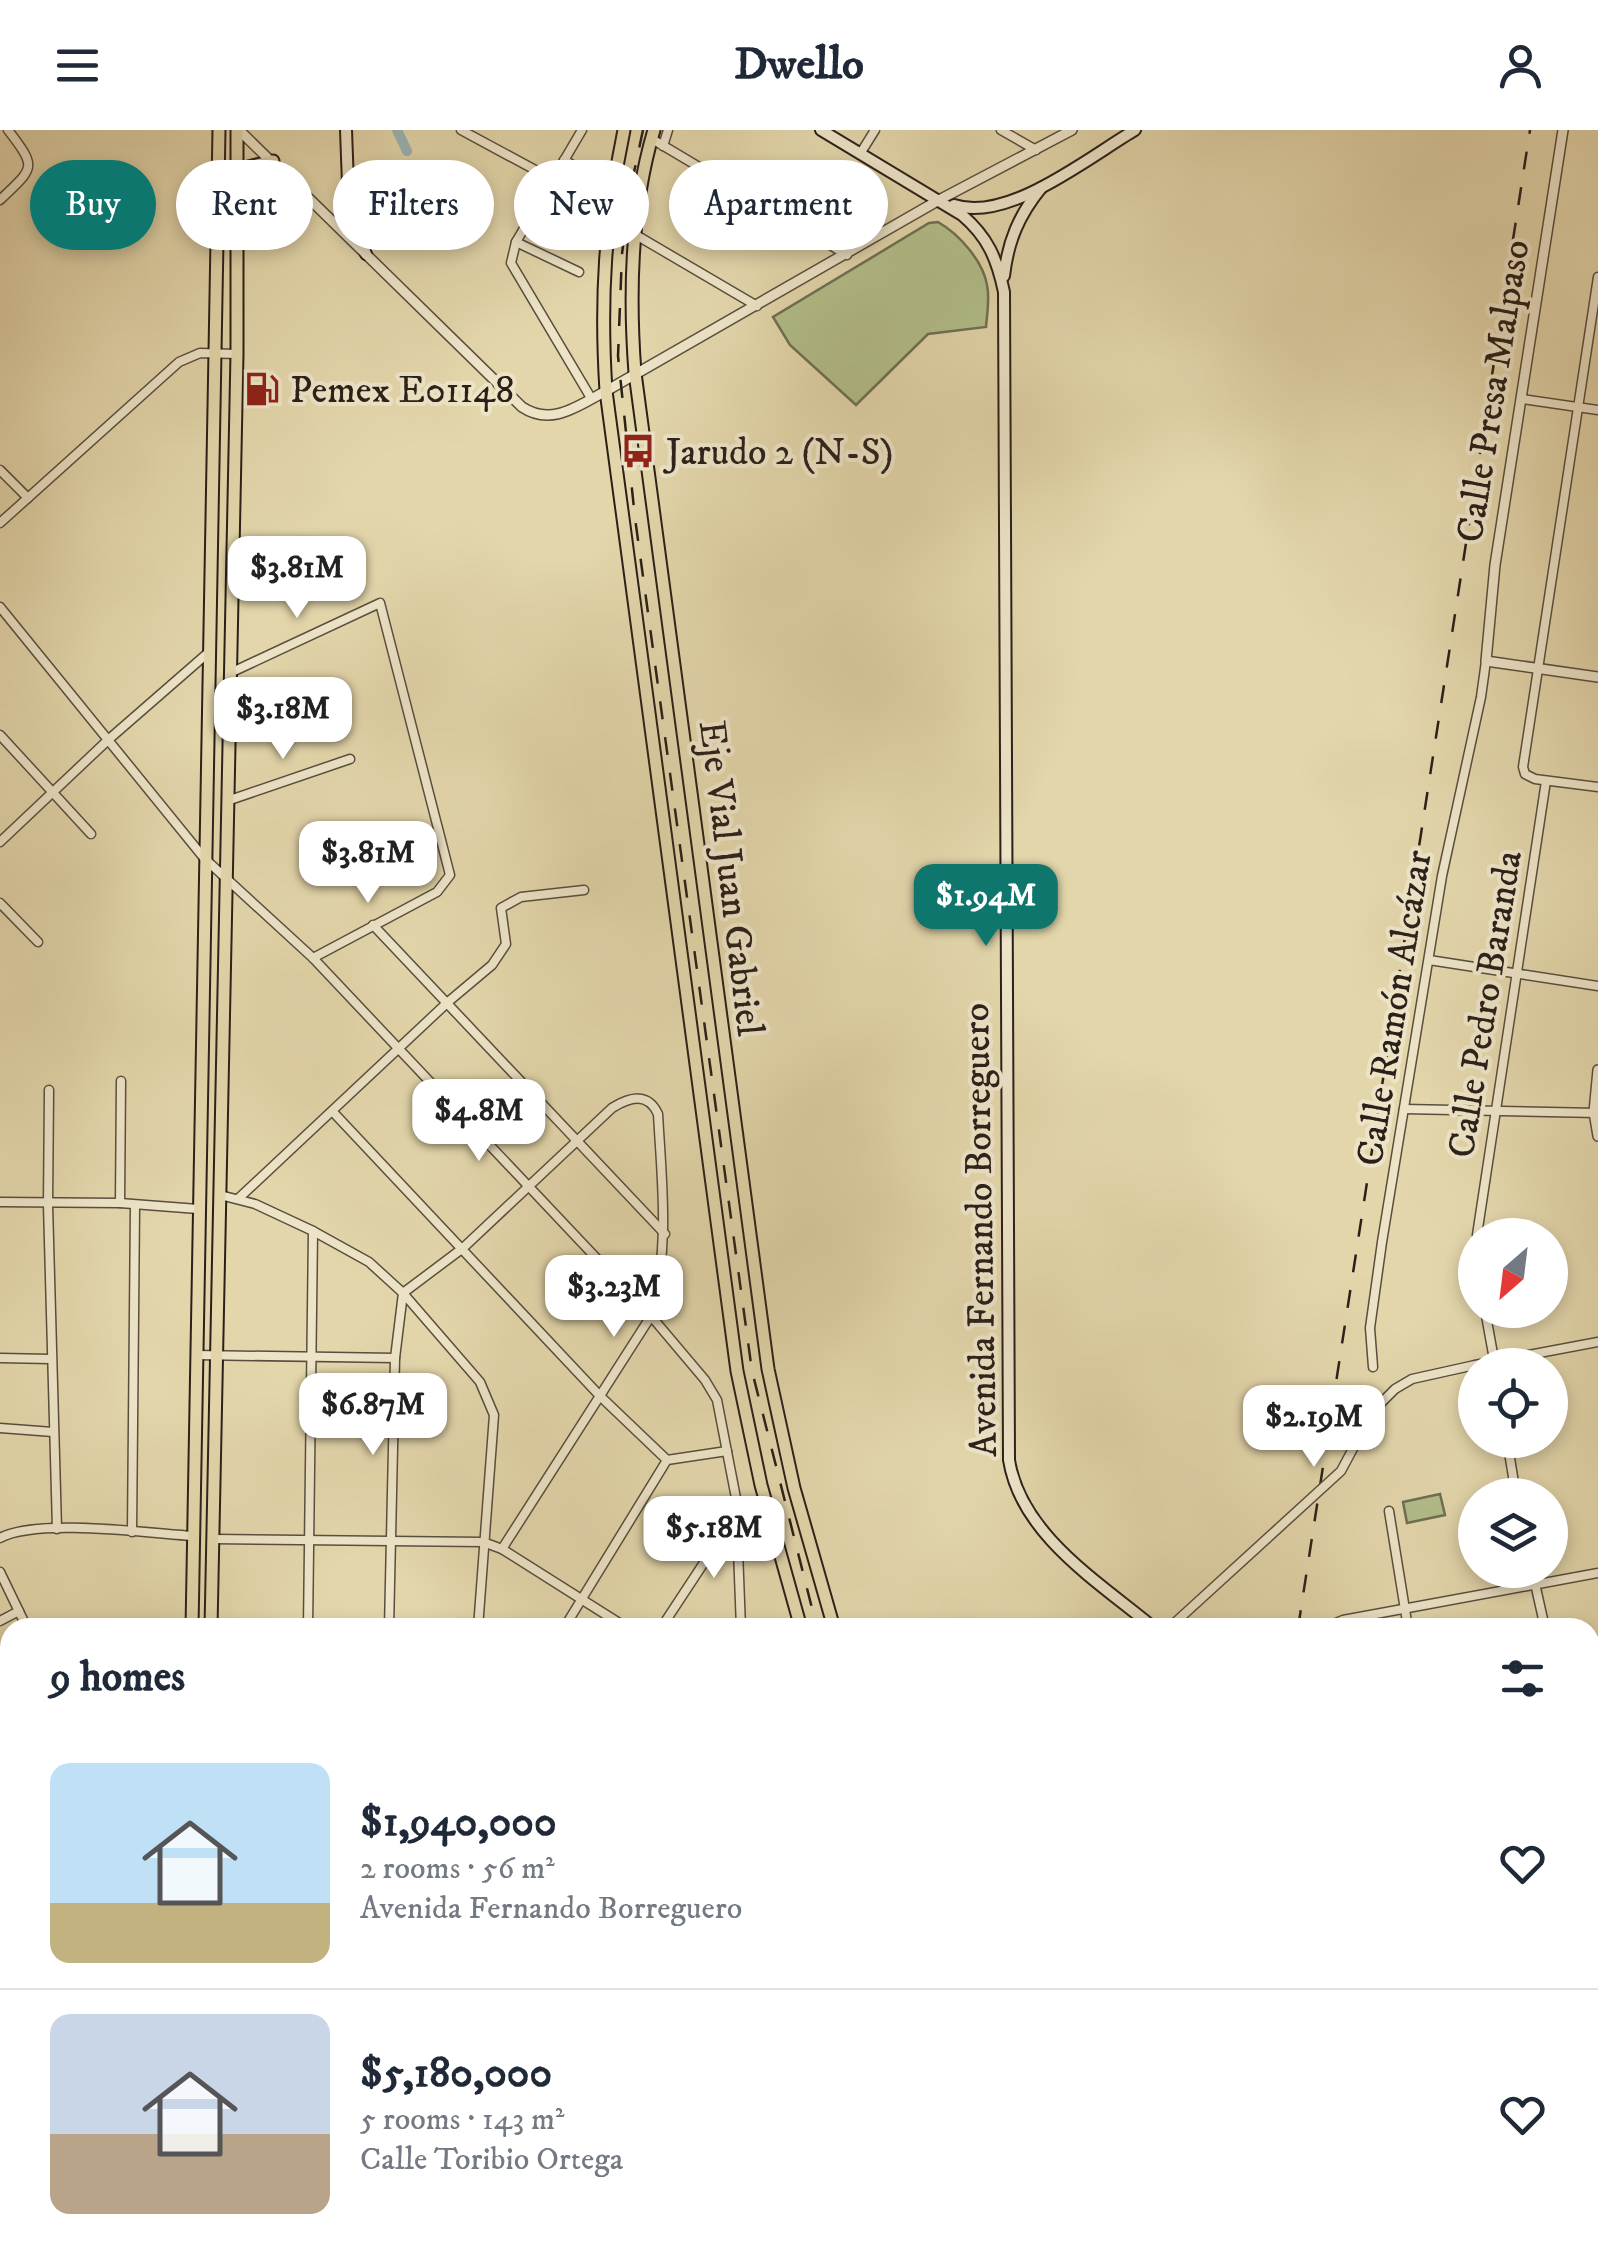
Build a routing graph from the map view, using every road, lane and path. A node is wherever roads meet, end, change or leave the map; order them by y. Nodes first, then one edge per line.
1 (8, 130) edge
2 (219, 130) edge
3 (238, 130) edge
4 (461, 130) edge
5 (582, 130) edge
6 (624, 130) edge
7 (668, 130) edge
8 (821, 130) edge
9 (874, 130) edge
10 (1001, 130) edge
11 (1072, 130) edge
12 (1135, 130) edge
13 (1564, 130) edge
14 (346, 133) edge
15 (656, 138) edge
16 (1036, 150) junction
17 (860, 154) junction
18 (237, 160) edge
19 (271, 160) edge
20 (516, 160) edge
21 (564, 160) edge
22 (649, 172) edge
23 (1045, 184) junction
24 (0, 200) edge
25 (939, 200) junction
26 (313, 202) edge
27 (649, 243) edge
28 (514, 247) edge
29 (237, 250) edge
30 (533, 250) edge
31 (635, 250) edge
32 (366, 254) junction
33 (847, 255) junction
34 (579, 272) dead end
35 (1598, 277) edge
36 (1004, 292) junction
37 (757, 306) junction
38 (215, 354) junction
39 (237, 354) junction
40 (635, 373) junction
41 (606, 390) junction
42 (591, 398) junction
43 (1522, 399) junction
44 (1579, 407) junction
45 (1598, 410) edge
46 (0, 470) edge
47 (28, 498) junction
48 (0, 522) edge
49 (0, 607) edge
50 (209, 652) junction
51 (1486, 661) junction
52 (1538, 669) junction
53 (230, 674) junction
54 (1598, 677) edge
55 (0, 735) edge
56 (108, 740) junction
57 (350, 758) dead end
58 (1546, 781) junction
59 (1598, 788) edge
60 (52, 793) junction
61 (227, 801) junction
62 (91, 834) dead end
63 (0, 842) edge
64 (204, 858) junction
65 (226, 880) junction
66 (584, 890) dead end
67 (0, 903) edge
68 (373, 925) junction
69 (38, 942) dead end
70 (314, 958) junction
71 (1429, 960) junction
72 (1517, 974) junction
73 (1598, 986) edge
74 (448, 1002) junction
75 (398, 1049) junction
76 (1598, 1070) edge
77 (121, 1082) dead end
78 (49, 1090) dead end
79 (1404, 1109) junction
80 (1494, 1111) junction
81 (333, 1112) junction
82 (1596, 1113) edge
83 (1598, 1136) edge
84 (576, 1140) junction
85 (528, 1189) junction
86 (220, 1196) junction
87 (239, 1198) junction
88 (0, 1202) edge
89 (48, 1204) junction
90 (120, 1204) junction
91 (136, 1206) junction
92 (198, 1209) junction
93 (1479, 1218) edge
94 (313, 1231) junction
95 (665, 1234) junction
96 (462, 1248) junction
97 (404, 1293) junction
98 (651, 1316) junction
99 (1598, 1342) edge
100 (1568, 1348) edge
101 (196, 1355) junction
102 (218, 1355) junction
103 (312, 1355) junction
104 (0, 1358) edge
105 (394, 1358) junction
106 (51, 1359) junction
107 (1373, 1367) dead end
108 (1458, 1369) edge
109 (600, 1396) junction
110 (0, 1428) edge
111 (53, 1432) junction
112 (727, 1451) junction
113 (667, 1460) junction
114 (1389, 1511) dead end
115 (736, 1513) junction
116 (57, 1529) junction
117 (132, 1532) junction
118 (192, 1536) junction
119 (0, 1538) edge
120 (214, 1538) junction
121 (308, 1539) junction
122 (390, 1541) junction
123 (483, 1542) junction
124 (502, 1549) junction
125 (0, 1572) edge
126 (1598, 1573) edge
127 (1568, 1578) edge
128 (1509, 1588) edge
129 (1536, 1588) edge
130 (582, 1599) junction
131 (1405, 1608) junction
132 (19, 1611) junction
133 (7, 1618) edge
134 (22, 1618) edge
135 (192, 1618) edge
136 (211, 1618) edge
137 (308, 1618) edge
138 (389, 1618) edge
139 (479, 1618) edge
140 (570, 1618) edge
141 (611, 1618) edge
142 (668, 1618) edge
143 (740, 1618) edge
144 (797, 1618) edge
145 (831, 1618) edge
146 (1142, 1618) edge
147 (1180, 1618) edge
148 (1353, 1618) edge
149 (1406, 1618) edge
150 (1543, 1618) edge

1 - 24 street
2 - 38 main road
3 - 18 main road
3 - 19 street
4 - 20 street
5 - 21 street
6 - 41 main road, Eje Vial Juan Gabriel
7 - 15 street
8 - 17 main road
9 - 17 street
10 - 16 street
11 - 16 street
12 - 23 main road
13 - 43 street, Calle Presa Malpaso
14 - 32 main road
15 - 22 main road, Eje Vial Juan Gabriel
15 - 33 street
16 - 25 street
17 - 25 main road
23 - 25 main road
23 - 36 main road
25 - 33 street
25 - 36 main road, Avenida Fernando Borreguero
26 - 32 street
27 - 37 street
28 - 42 street
29 - 39 main road
30 - 34 street
31 - 40 main road, Eje Vial Juan Gabriel
32 - 42 street
33 - 37 street
35 - 44 street
36 - 146 main road, Avenida Fernando Borreguero
37 - 40 street
38 - 39 street
38 - 47 street
38 - 50 main road
39 - 53 main road
40 - 41 street
40 - 145 main road, Eje Vial Juan Gabriel
41 - 42 street
41 - 144 main road, Eje Vial Juan Gabriel
43 - 44 street
43 - 51 street, Calle Presa Malpaso
44 - 45 street
44 - 52 street
46 - 47 street
47 - 48 street
49 - 56 street
50 - 56 street
50 - 64 main road
51 - 52 street
51 - 71 street, Calle Ramón Alcázar
52 - 54 street
52 - 58 street
53 - 61 main road
53 - 68 street
55 - 60 street
56 - 60 street
56 - 64 street
57 - 61 street
58 - 59 street
58 - 72 street, Calle Pedro Baranda
60 - 62 street
60 - 63 street
61 - 65 main road
64 - 65 street
64 - 92 main road
65 - 70 street
65 - 86 main road
66 - 74 street
67 - 69 street
68 - 70 street
68 - 74 street
70 - 75 street
71 - 72 street
71 - 79 street, Calle Ramón Alcázar
72 - 73 street
72 - 80 street, Calle Pedro Baranda
74 - 75 street
74 - 84 street
75 - 81 street
75 - 85 street
76 - 82 street
77 - 90 street
78 - 89 street
79 - 80 street
79 - 107 street, Calle Ramón Alcázar
80 - 82 street
80 - 93 street, Calle Pedro Baranda
81 - 87 street
81 - 96 street
82 - 83 street
84 - 85 street
84 - 95 street
84 - 95 street
85 - 96 street
85 - 98 street
86 - 87 street
86 - 102 main road
87 - 94 street
88 - 89 street
89 - 90 street
89 - 106 street
90 - 91 street
91 - 92 street
91 - 117 street
92 - 101 main road
94 - 97 street
94 - 103 street
95 - 98 street
96 - 97 street
96 - 109 street
97 - 105 street
97 - 123 street
98 - 109 street
98 - 112 street
99 - 100 street
101 - 102 street
101 - 118 main road
102 - 103 street
102 - 120 main road
103 - 105 street
103 - 121 street
104 - 106 street
105 - 122 street
106 - 111 street
108 - 147 street, bridge
109 - 113 street
109 - 124 street
110 - 111 street
111 - 116 street
112 - 113 street
112 - 115 street
113 - 130 street
114 - 131 street
115 - 142 street
115 - 143 street
116 - 117 street
116 - 119 street
117 - 118 street
118 - 135 main road
120 - 121 street
120 - 136 main road
121 - 122 street
121 - 137 street
122 - 123 street
122 - 138 street
123 - 124 street
123 - 139 street
124 - 130 street
125 - 132 street
126 - 127 street
128 - 131 street
129 - 150 street
130 - 140 street
130 - 141 street
131 - 148 street
131 - 149 street
132 - 133 street
132 - 134 street

